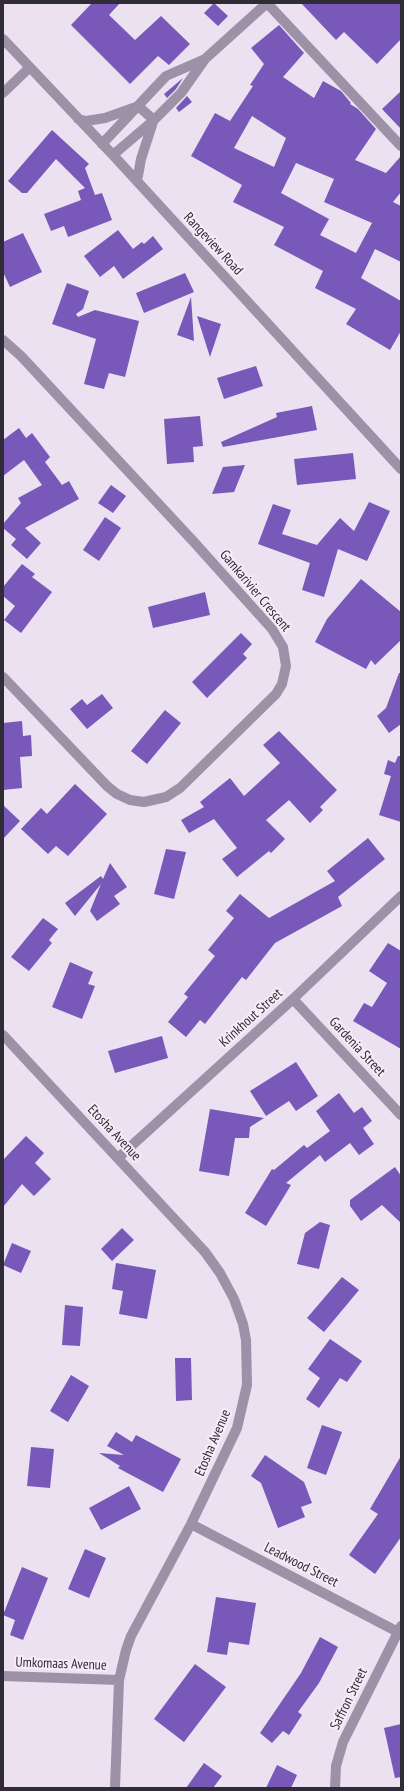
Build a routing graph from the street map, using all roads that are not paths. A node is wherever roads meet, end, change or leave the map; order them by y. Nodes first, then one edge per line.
1 (267, 3) edge
2 (3, 40) edge
3 (205, 59) junction
4 (29, 68) junction
5 (3, 92) edge
6 (138, 106) junction
7 (78, 119) junction
8 (154, 120) junction
9 (102, 144) junction
10 (401, 146) edge
11 (113, 155) junction
12 (137, 181) junction
13 (3, 340) edge
14 (401, 469) edge
15 (3, 677) edge
16 (401, 896) edge
17 (293, 999) junction
18 (3, 1035) edge
19 (401, 1115) edge
20 (118, 1158) junction
21 (190, 1524) junction
22 (400, 1629) edge
23 (3, 1676) edge
24 (119, 1680) junction
25 (115, 1788) edge
26 (335, 1788) edge

1 - 3 street
1 - 10 street
2 - 4 street, Rangeview Road
3 - 6 street
3 - 8 street
4 - 5 street
4 - 7 street, Rangeview Road
6 - 7 street
6 - 8 street
6 - 9 street
7 - 9 street, Rangeview Road
8 - 11 street
8 - 12 street
9 - 11 street, Rangeview Road
11 - 12 street, Rangeview Road
12 - 14 street, Rangeview Road
13 - 15 street, Gamkarivier Crescent
16 - 17 street, Krinkhout Street
17 - 19 street, Gardenia Street
17 - 20 street, Krinkhout Street
18 - 20 street, Etosha Avenue
20 - 21 street, Etosha Avenue
21 - 22 street, Leadwood Street
21 - 24 street, Etosha Avenue
22 - 26 street, Saffron Street
23 - 24 street, Umkomaas Avenue
24 - 25 street, Etosha Avenue

